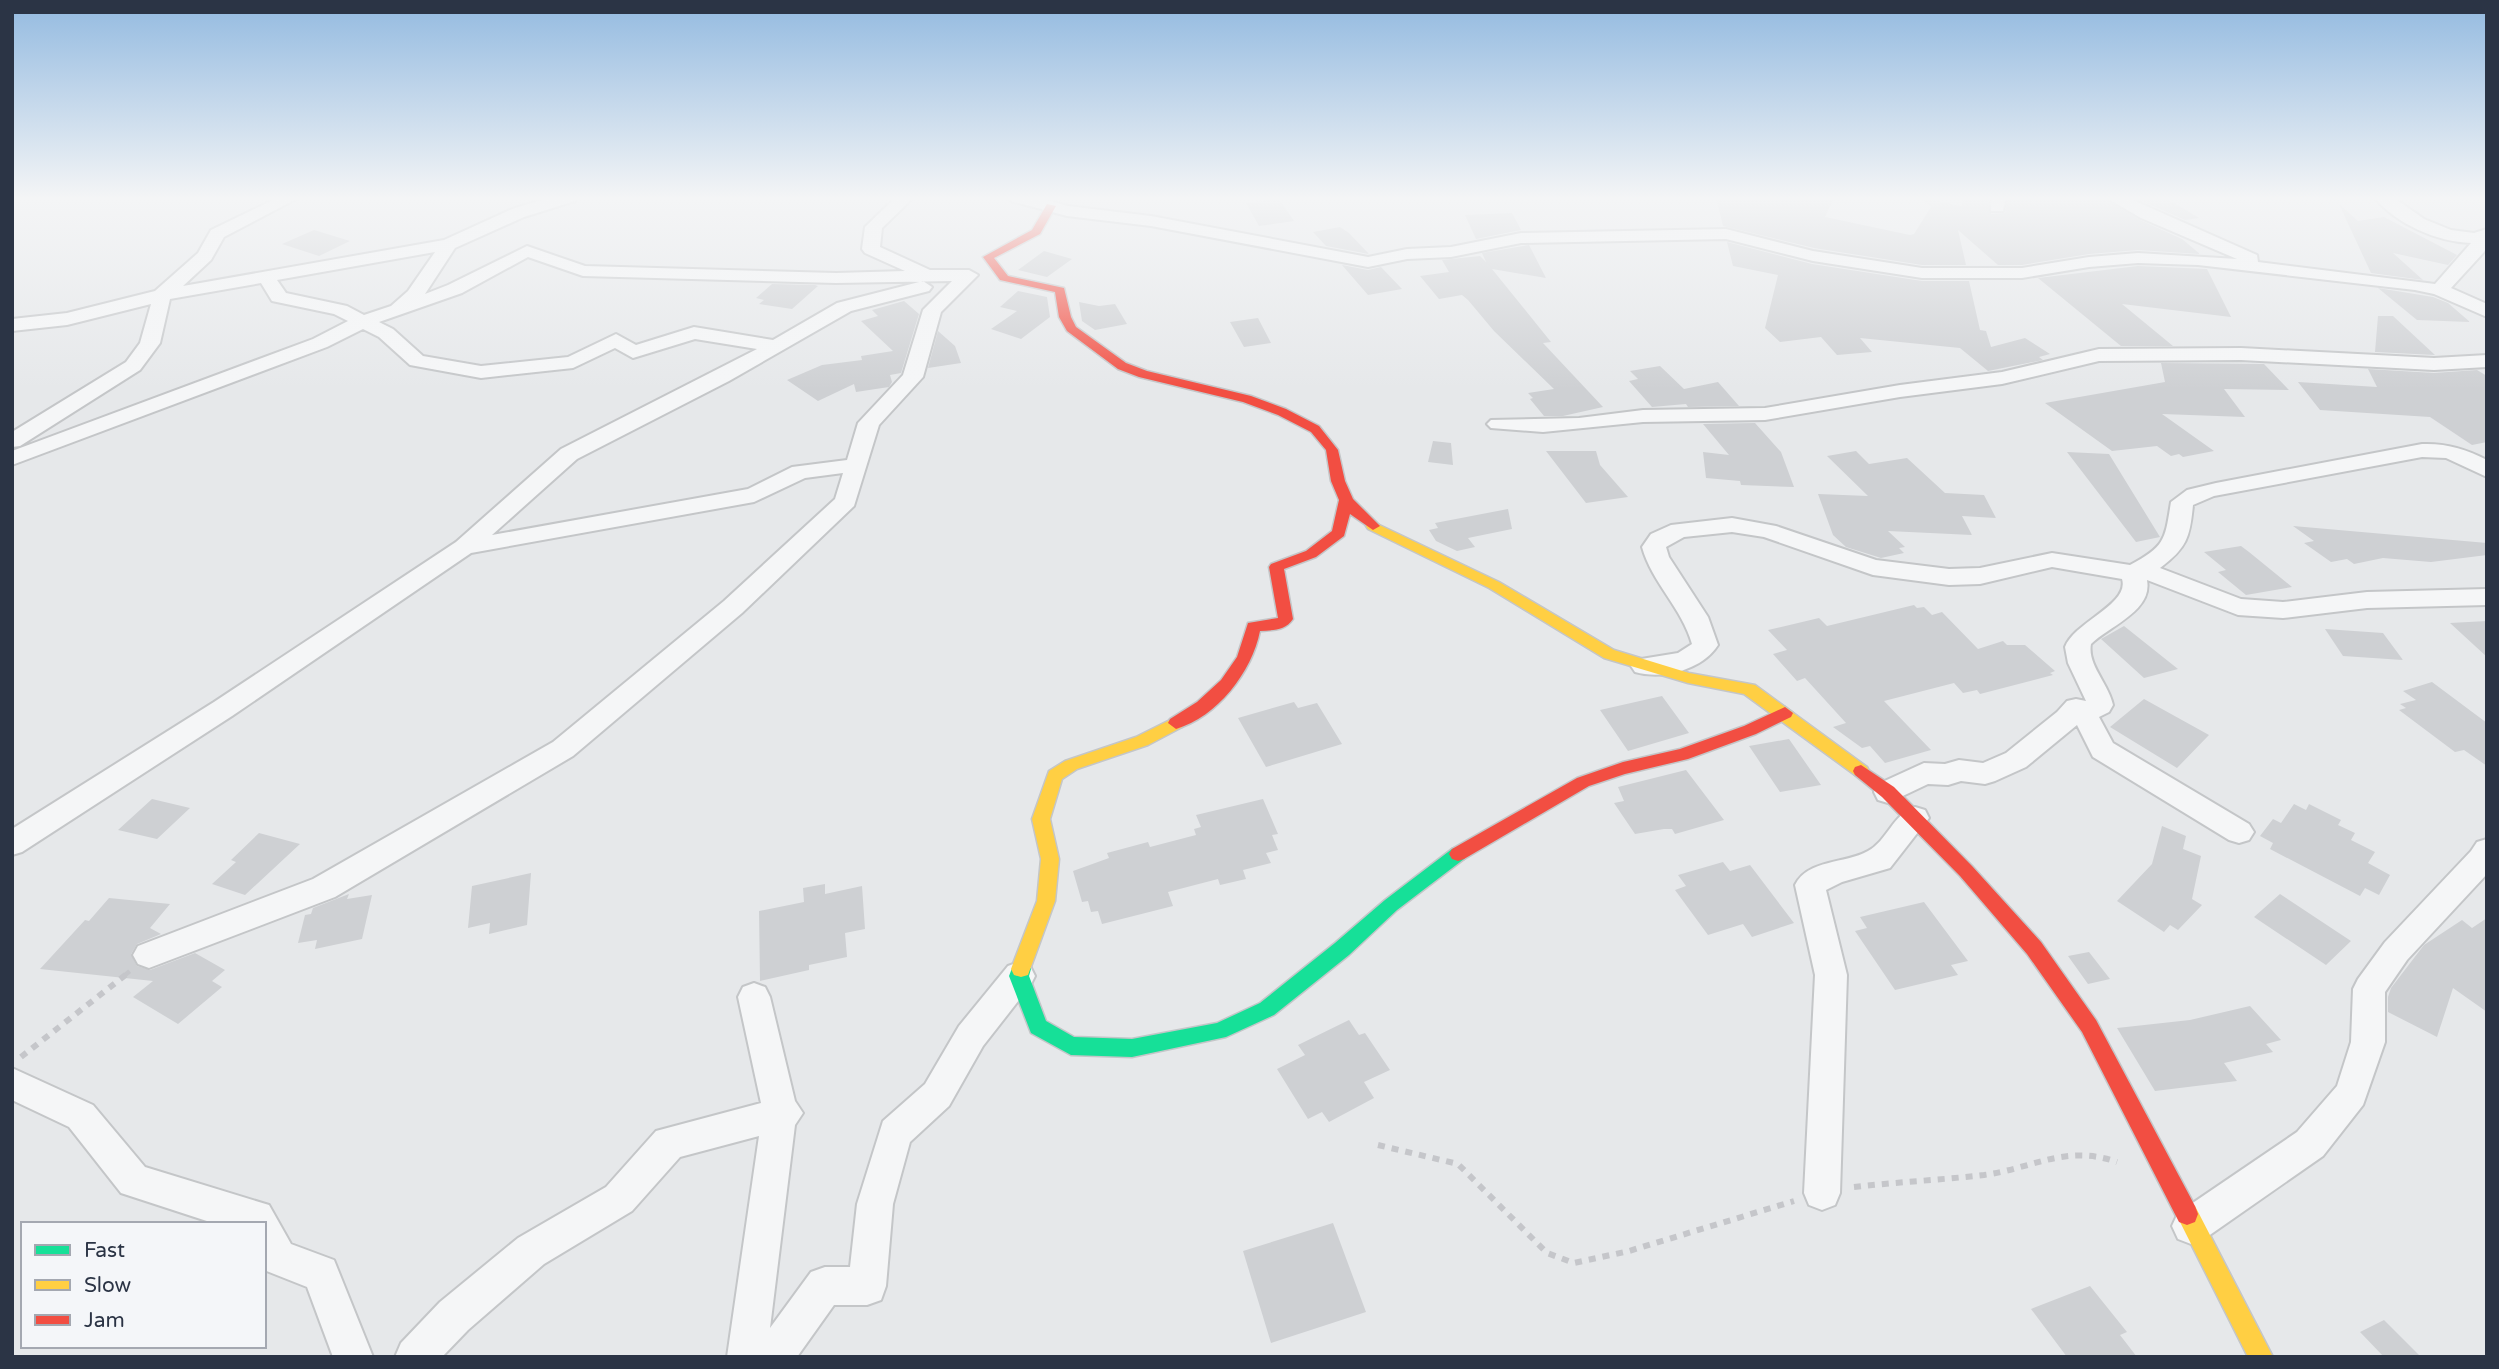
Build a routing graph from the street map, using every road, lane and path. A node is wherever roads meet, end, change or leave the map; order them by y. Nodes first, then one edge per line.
1 (200, 261) edge
2 (359, 261) edge
3 (439, 261) edge
4 (508, 261) edge
5 (555, 261) edge
6 (897, 261) edge
7 (991, 261) edge
8 (1844, 261) edge
9 (2103, 261) edge
10 (2176, 261) edge
11 (2253, 261) edge
12 (2467, 261) edge
13 (2268, 268) junction
14 (969, 275) junction
15 (930, 276) junction
16 (267, 278) junction
17 (2439, 290) junction
18 (162, 295) junction
19 (398, 310) junction
20 (2487, 311) edge
21 (363, 321) junction
22 (12, 325) edge
23 (777, 346) junction
24 (2487, 361) edge
25 (1498, 424) dead end
26 (12, 441) edge
27 (12, 460) edge
28 (857, 465) junction
29 (2487, 470) edge
30 (1346, 499) junction
31 (464, 547) junction
32 (2138, 571) junction
33 (2487, 597) edge
34 (1644, 666) junction
35 (2083, 711) junction
36 (1785, 713) junction
37 (1888, 792) junction
38 (1915, 818) junction
39 (2239, 832) dead end
40 (12, 844) edge
41 (2485, 857) edge
42 (149, 955) joint
43 (1019, 976) junction
44 (754, 997) dead end
45 (12, 1064) edge
46 (12, 1083) edge
47 (782, 1114) junction
48 (1378, 1145) dead end
49 (2120, 1164) dead end
50 (1822, 1193) junction
51 (259, 1222) edge
52 (2191, 1226) junction
53 (266, 1236) edge
54 (353, 1357) edge
55 (415, 1357) edge
56 (747, 1357) edge
57 (773, 1357) edge
58 (2261, 1357) edge

1 - 18 street
2 - 16 street
3 - 19 street
4 - 19 street
5 - 15 street
6 - 15 street
7 - 30 street
8 - 9 street
10 - 13 street
11 - 13 street
12 - 17 street
13 - 17 street
14 - 15 street
14 - 23 street
14 - 28 street
16 - 18 street
16 - 21 street
17 - 20 street
18 - 22 street
18 - 26 street
19 - 21 street
21 - 23 street
21 - 27 street
23 - 31 street
24 - 25 street
28 - 31 street
28 - 42 street
29 - 32 street
30 - 34 street
30 - 43 street
31 - 40 street
32 - 33 street
32 - 34 street
32 - 35 street
34 - 36 street
35 - 37 street
35 - 39 street
36 - 37 street
36 - 43 street
37 - 38 street
38 - 50 street
38 - 52 street
41 - 52 street
42 - 45 path
43 - 57 street
44 - 47 street
46 - 51 street
47 - 55 street
47 - 56 street
48 - 50 path
49 - 50 path
52 - 58 street
53 - 54 street

